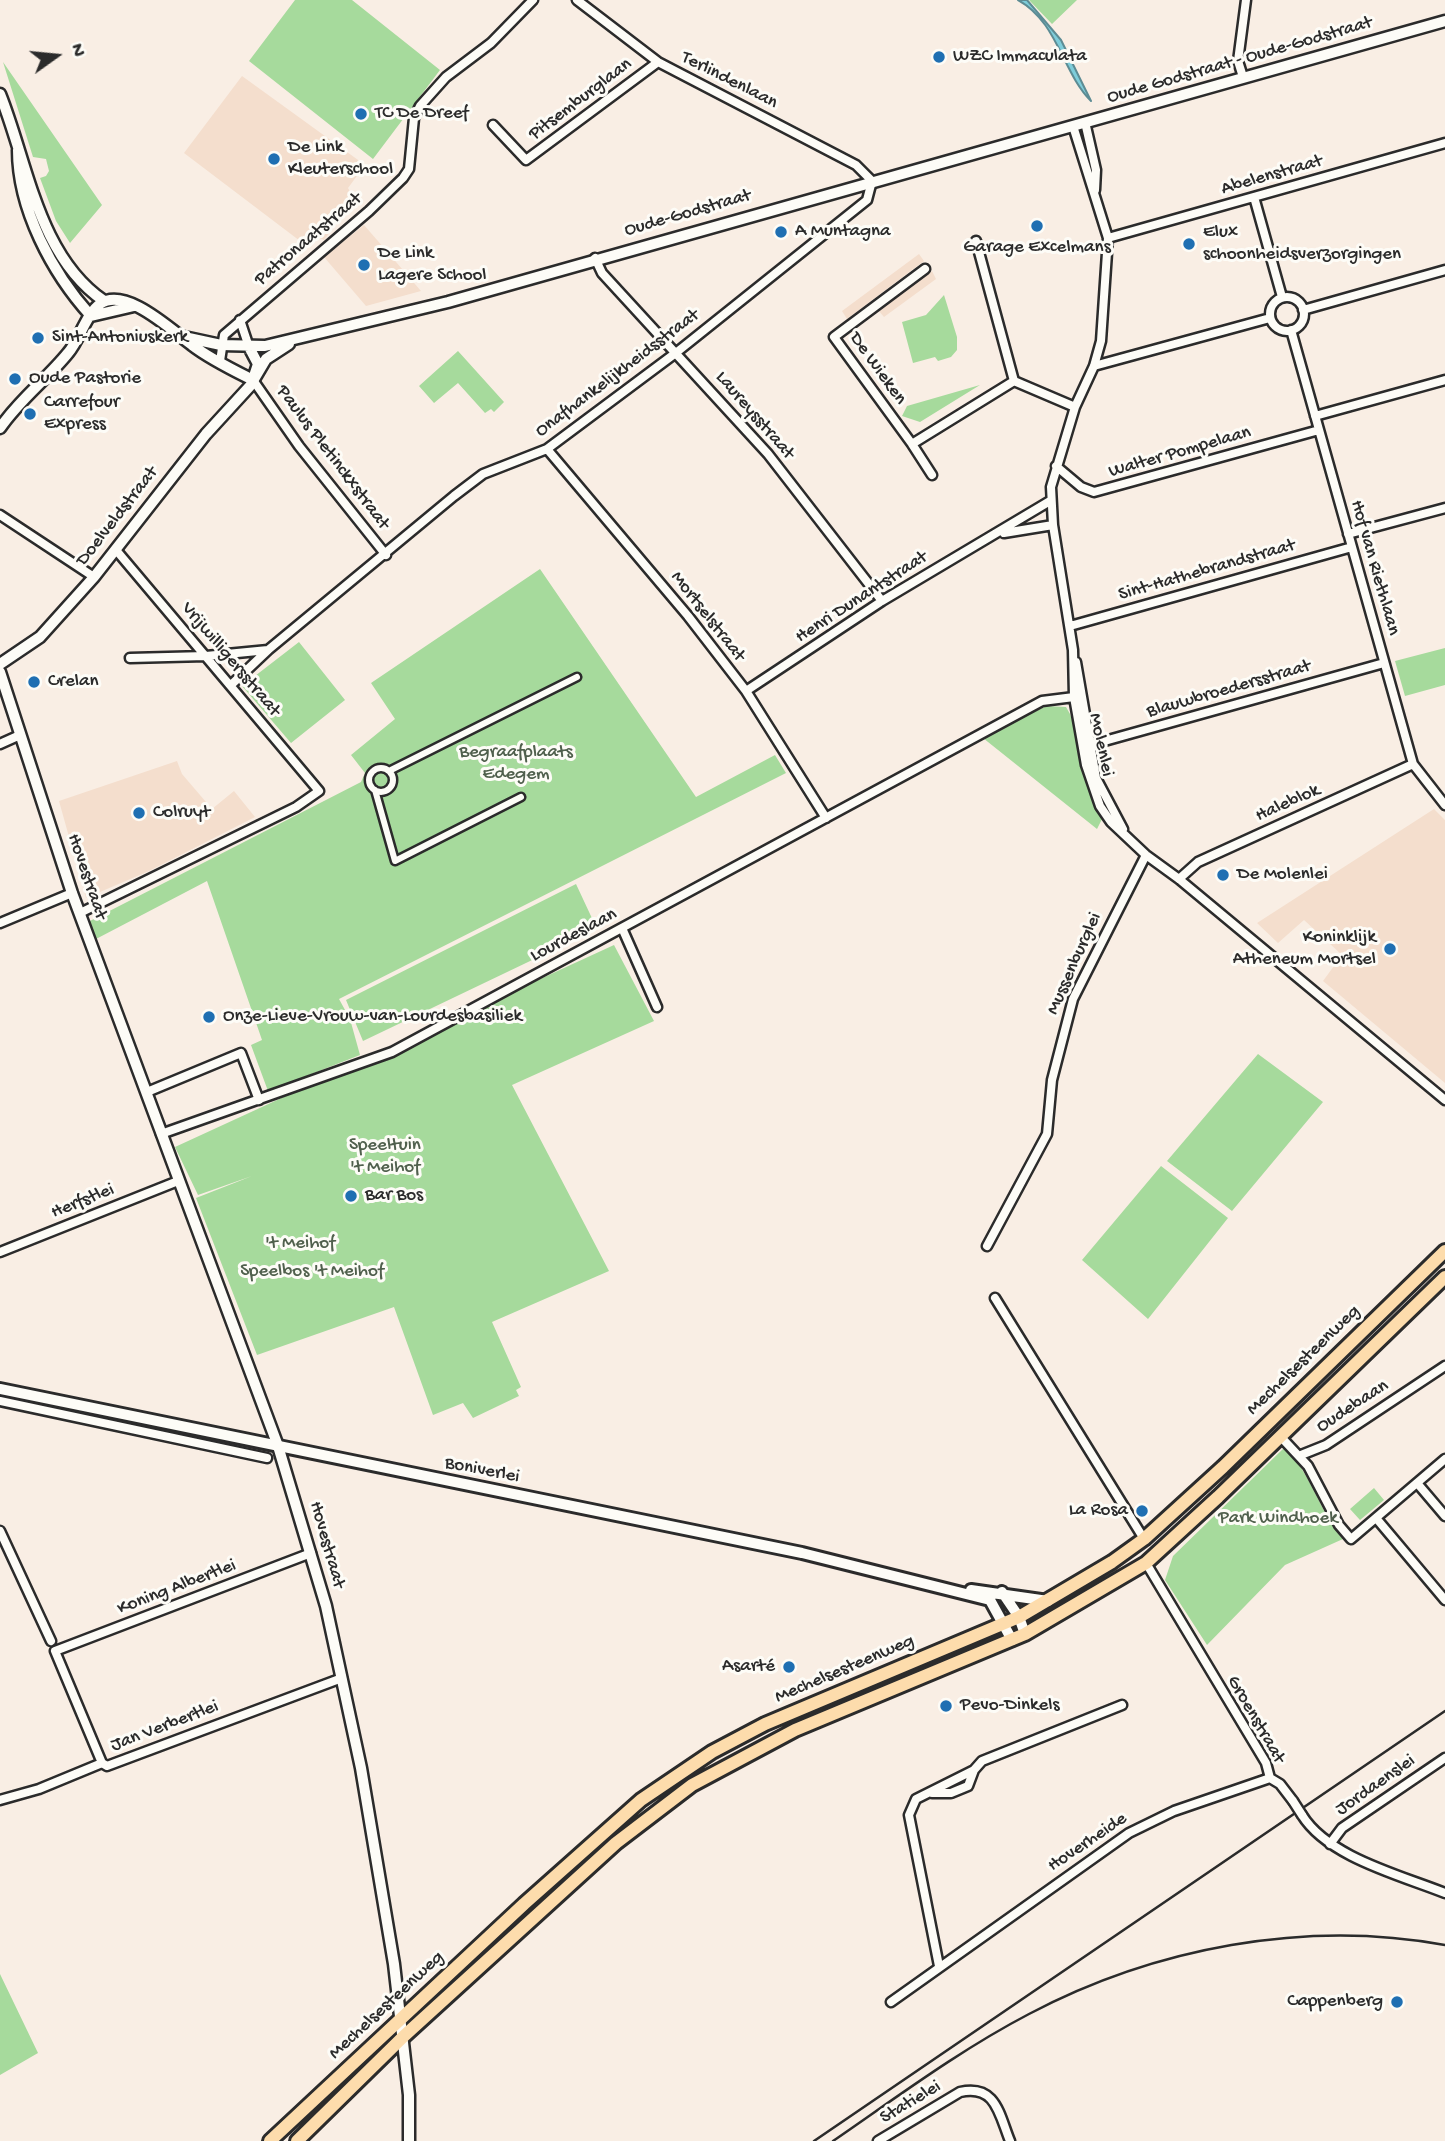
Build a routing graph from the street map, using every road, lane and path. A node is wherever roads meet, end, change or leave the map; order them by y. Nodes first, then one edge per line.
1 (533, 0) edge
2 (577, 0) edge
3 (1246, 0) edge
4 (1445, 20) edge
5 (658, 62) junction
6 (1243, 77) junction
7 (0, 94) edge
8 (1085, 122) junction
9 (493, 125) dead end
10 (1073, 126) junction
11 (1445, 144) edge
12 (872, 181) junction
13 (1095, 190) junction
14 (1254, 197) junction
15 (1108, 238) junction
16 (976, 241) dead end
17 (595, 258) junction
18 (61, 265) junction
19 (925, 269) dead end
20 (1445, 270) edge
21 (1282, 297) junction
22 (105, 306) junction
23 (1303, 310) junction
24 (91, 316) junction
25 (1270, 318) junction
26 (240, 320) junction
27 (1291, 330) junction
28 (184, 337) junction
29 (299, 340) junction
30 (221, 345) junction
31 (249, 346) junction
32 (677, 352) junction
33 (220, 361) junction
34 (1094, 366) junction
35 (253, 380) junction
36 (1445, 380) edge
37 (1014, 381) junction
38 (1075, 407) junction
39 (1315, 416) junction
40 (1, 425) edge
41 (1319, 430) junction
42 (912, 444) junction
43 (547, 449) junction
44 (1055, 466) junction
45 (932, 475) dead end
46 (1050, 501) junction
47 (1445, 508) edge
48 (0, 515) edge
49 (1053, 525) junction
50 (998, 534) junction
51 (1348, 534) junction
52 (1352, 547) junction
53 (116, 550) junction
54 (386, 555) junction
55 (94, 577) junction
56 (882, 601) junction
57 (1070, 626) junction
58 (268, 650) junction
59 (1073, 650) junction
60 (206, 656) junction
61 (130, 658) dead end
62 (1384, 663) junction
63 (0, 664) edge
64 (0, 672) edge
65 (577, 677) dead end
66 (231, 685) junction
67 (746, 691) junction
68 (1074, 697) junction
69 (20, 735) junction
70 (0, 744) edge
71 (1086, 746) junction
72 (1413, 764) junction
73 (389, 771) junction
74 (375, 790) junction
75 (521, 797) dead end
76 (1445, 805) edge
77 (826, 818) junction
78 (1146, 855) junction
79 (1179, 879) junction
80 (72, 893) junction
81 (80, 913) junction
82 (0, 923) edge
83 (622, 928) junction
84 (657, 1007) dead end
85 (147, 1092) junction
86 (259, 1100) junction
87 (1445, 1100) edge
88 (161, 1134) junction
89 (178, 1181) junction
90 (987, 1246) dead end
91 (1445, 1251) edge
92 (0, 1252) edge
93 (1445, 1277) edge
94 (995, 1298) dead end
95 (1445, 1366) edge
96 (0, 1390) edge
97 (0, 1401) edge
98 (1280, 1436) junction
99 (278, 1446) junction
100 (1301, 1455) junction
101 (267, 1458) dead end
102 (1445, 1459) edge
103 (1417, 1483) junction
104 (1445, 1516) edge
105 (1376, 1518) junction
106 (0, 1531) edge
107 (1144, 1539) junction
108 (311, 1553) junction
109 (1146, 1563) junction
110 (957, 1590) junction
111 (1002, 1592) junction
112 (1445, 1600) edge
113 (1050, 1601) junction
114 (1019, 1617) junction
115 (1005, 1623) junction
116 (1025, 1634) junction
117 (1012, 1640) junction
118 (51, 1641) dead end
119 (342, 1678) junction
120 (1122, 1705) dead end
121 (1445, 1758) edge
122 (102, 1763) junction
123 (1270, 1778) junction
124 (0, 1800) edge
125 (1330, 1844) junction
126 (1445, 1893) edge
127 (939, 1966) junction
128 (891, 2002) dead end
129 (403, 2026) junction
130 (888, 2138) edge
131 (270, 2141) edge
132 (297, 2141) edge
133 (409, 2141) edge
134 (878, 2141) edge
135 (1010, 2141) edge

1 - 26 street, Patronaatstraat
2 - 5 street, Terlindenlaan
3 - 6 street
4 - 6 street, Oude Godstraat - Oude-Godstraat
5 - 9 street, Pitsemburglaan
5 - 12 street, Terlindenlaan
6 - 8 street, Oude Godstraat - Oude-Godstraat
7 - 18 street
8 - 10 street, Oude-Godstraat
8 - 13 street
10 - 12 street, Oude-Godstraat
10 - 13 street
11 - 14 street, Abelenstraat
12 - 17 street, Oude-Godstraat
12 - 32 street, Onafhankelijkheidsstraat
13 - 15 street
14 - 15 street, Abelenstraat
14 - 21 street
15 - 34 street
16 - 37 street
17 - 29 street, Oude-Godstraat
17 - 32 street, Laureysstraat
18 - 22 street
18 - 24 street
19 - 42 street, De Wieken
20 - 23 street
21 - 23 street
21 - 25 street
22 - 24 street
22 - 28 street
23 - 27 street
24 - 40 street
25 - 27 street
25 - 34 street
26 - 30 street, Patronaatstraat
26 - 31 street
27 - 39 street, Hof van Riethlaan
28 - 30 street, Oude-Godstraat
28 - 33 street
29 - 31 street, Oude-Godstraat
29 - 35 street, Oude-Godstraat
30 - 31 street, Oude-Godstraat
30 - 33 street
31 - 35 street
32 - 43 street, Onafhankelijkheidsstraat
32 - 56 street, Laureysstraat
33 - 35 street
34 - 38 street
35 - 53 street, Doelveldstraat
35 - 54 street, Paulus Pletinckxstraat
36 - 39 street
37 - 38 street
37 - 42 street
38 - 44 street
39 - 41 street, Hof van Riethlaan
41 - 44 street, Walter Pompelaan
41 - 51 street, Hof van Riethlaan
42 - 45 street, De Wieken
43 - 54 street, Onafhankelijkheidsstraat
43 - 67 street, Mortselstraat
44 - 46 street
46 - 49 street
46 - 50 street, Henri Dunantstraat
47 - 51 street
48 - 55 street
49 - 50 street, Henri Dunantstraat
49 - 57 street
50 - 56 street, Henri Dunantstraat
51 - 52 street, Hof van Riethlaan
52 - 57 street, Sint-Hathebrandstraat
52 - 62 street, Hof van Riethlaan
53 - 55 street, Doelveldstraat
53 - 60 street, Vrijwilligersstraat
54 - 58 street, Onafhankelijkheidsstraat
55 - 63 street, Doelveldstraat
56 - 67 street, Henri Dunantstraat
57 - 59 street
58 - 60 street
58 - 66 street, Onafhankelijkheidsstraat
59 - 68 street, Molenlei
59 - 71 street
60 - 61 street
60 - 66 street, Vrijwilligersstraat
62 - 71 street, Blauwbroedersstraat
62 - 72 street, Hof van Riethlaan
64 - 69 street, Hovestraat
65 - 73 street
66 - 81 street, Vrijwilligersstraat
67 - 77 street, Mortselstraat
68 - 71 street, Molenlei
68 - 77 street, Lourdeslaan
69 - 70 street
69 - 80 street, Hovestraat
71 - 78 street
72 - 76 street, Hof van Riethlaan
72 - 79 street, Haleblok
73 - 74 street
73 - 74 street
74 - 75 street
77 - 83 street, Lourdeslaan
78 - 79 street
78 - 90 street, Mussenburglei
79 - 87 street
80 - 81 street, Hovestraat
80 - 82 street
81 - 85 street, Hovestraat
83 - 84 street
83 - 86 street, Lourdeslaan
85 - 86 street
85 - 88 street, Hovestraat
86 - 88 street, Lourdeslaan
88 - 89 street, Hovestraat
89 - 92 street, Herfstlei
89 - 99 street, Hovestraat
91 - 107 main road, Mechelsesteenweg
93 - 98 main road, Mechelsesteenweg
94 - 107 street
95 - 100 street, Oudebaan
96 - 99 main road, Boniverlei
97 - 101 street
98 - 100 street
98 - 109 main road, Mechelsesteenweg
99 - 108 street, Hovestraat
99 - 110 main road, Boniverlei
100 - 105 street
102 - 103 street
103 - 104 street
103 - 105 street
105 - 112 street
106 - 118 street
107 - 113 main road, Mechelsesteenweg
108 - 119 street, Hovestraat
108 - 122 street, Koning Albertlei
109 - 116 main road, Mechelsesteenweg
109 - 123 street, Groenstraat
110 - 111 main road, Boniverlei
110 - 115 main road, Boniverlei
111 - 113 main road, Boniverlei
111 - 114 main road
113 - 114 main road, Mechelsesteenweg
114 - 115 main road, Mechelsesteenweg
114 - 116 main road
115 - 117 main road, Boniverlei
115 - 129 main road, Mechelsesteenweg
116 - 117 main road, Mechelsesteenweg
117 - 129 main road, Mechelsesteenweg
119 - 122 street, Jan Verbertlei
119 - 129 street, Hovestraat
120 - 127 street
121 - 125 street, Jordaenslei
122 - 124 street, Jan Verbertlei
123 - 125 street, Groenstraat, bridge
123 - 127 street, Hoverheide
125 - 126 street, Groenstraat
127 - 128 street, Hoverheide
129 - 131 main road, Mechelsesteenweg
129 - 132 main road, Mechelsesteenweg
129 - 133 street, Hovestraat
130 - 134 street, Statielei
130 - 135 street, Statielei

